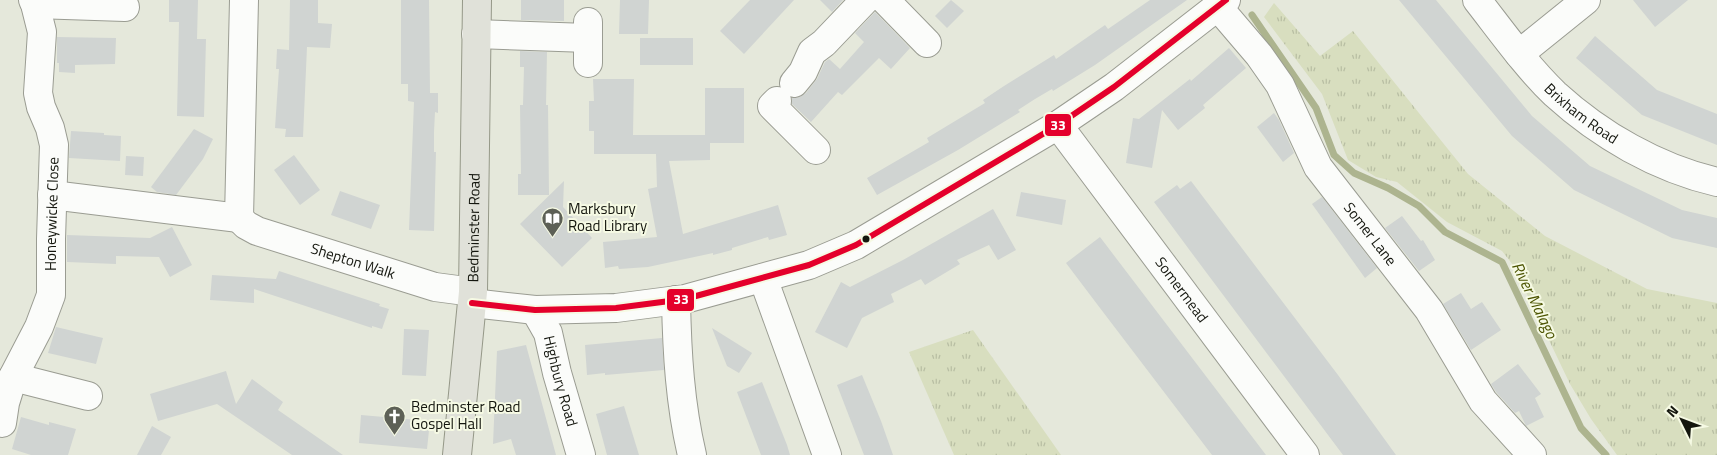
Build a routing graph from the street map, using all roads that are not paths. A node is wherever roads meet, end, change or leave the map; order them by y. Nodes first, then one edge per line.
1 (244, 0) edge
2 (477, 0) edge
3 (865, 0) edge
4 (885, 0) edge
5 (1477, 0) edge
6 (1586, 0) edge
7 (34, 2) edge
8 (1223, 3) edge
9 (125, 7) dead end
10 (476, 34) junction
11 (588, 41) dead end
12 (928, 43) dead end
13 (1519, 54) junction
14 (1058, 126) junction
15 (816, 150) dead end
16 (1717, 182) edge
17 (52, 195) junction
18 (238, 218) junction
19 (763, 278) junction
20 (472, 298) junction
21 (676, 300) junction
22 (535, 310) junction
23 (14, 376) junction
24 (88, 396) dead end
25 (2, 423) dead end
26 (457, 455) edge
27 (581, 455) edge
28 (692, 455) edge
29 (826, 455) edge
30 (1305, 455) edge
31 (1532, 455) edge

1 - 18 street
2 - 10 main road, Bedminster Road
3 - 15 street
4 - 12 street
5 - 13 street, Brixham Road
6 - 13 street
7 - 9 street
7 - 17 street, Honeywicke Close
8 - 14 street, Shepton Walk
8 - 31 street, Somer Lane
10 - 11 street
10 - 20 main road, Bedminster Road
13 - 16 street, Brixham Road
14 - 19 street, Shepton Walk
14 - 30 street, Somermead
17 - 18 street, Shepton Walk
17 - 23 street, Honeywicke Close
18 - 20 street, Shepton Walk
19 - 21 street, Shepton Walk
19 - 29 street
20 - 22 street, Shepton Walk
20 - 26 main road, Bedminster Road
21 - 22 street, Shepton Walk
21 - 28 street
22 - 27 street, Highbury Road
23 - 24 street
23 - 25 street, Honeywicke Close

